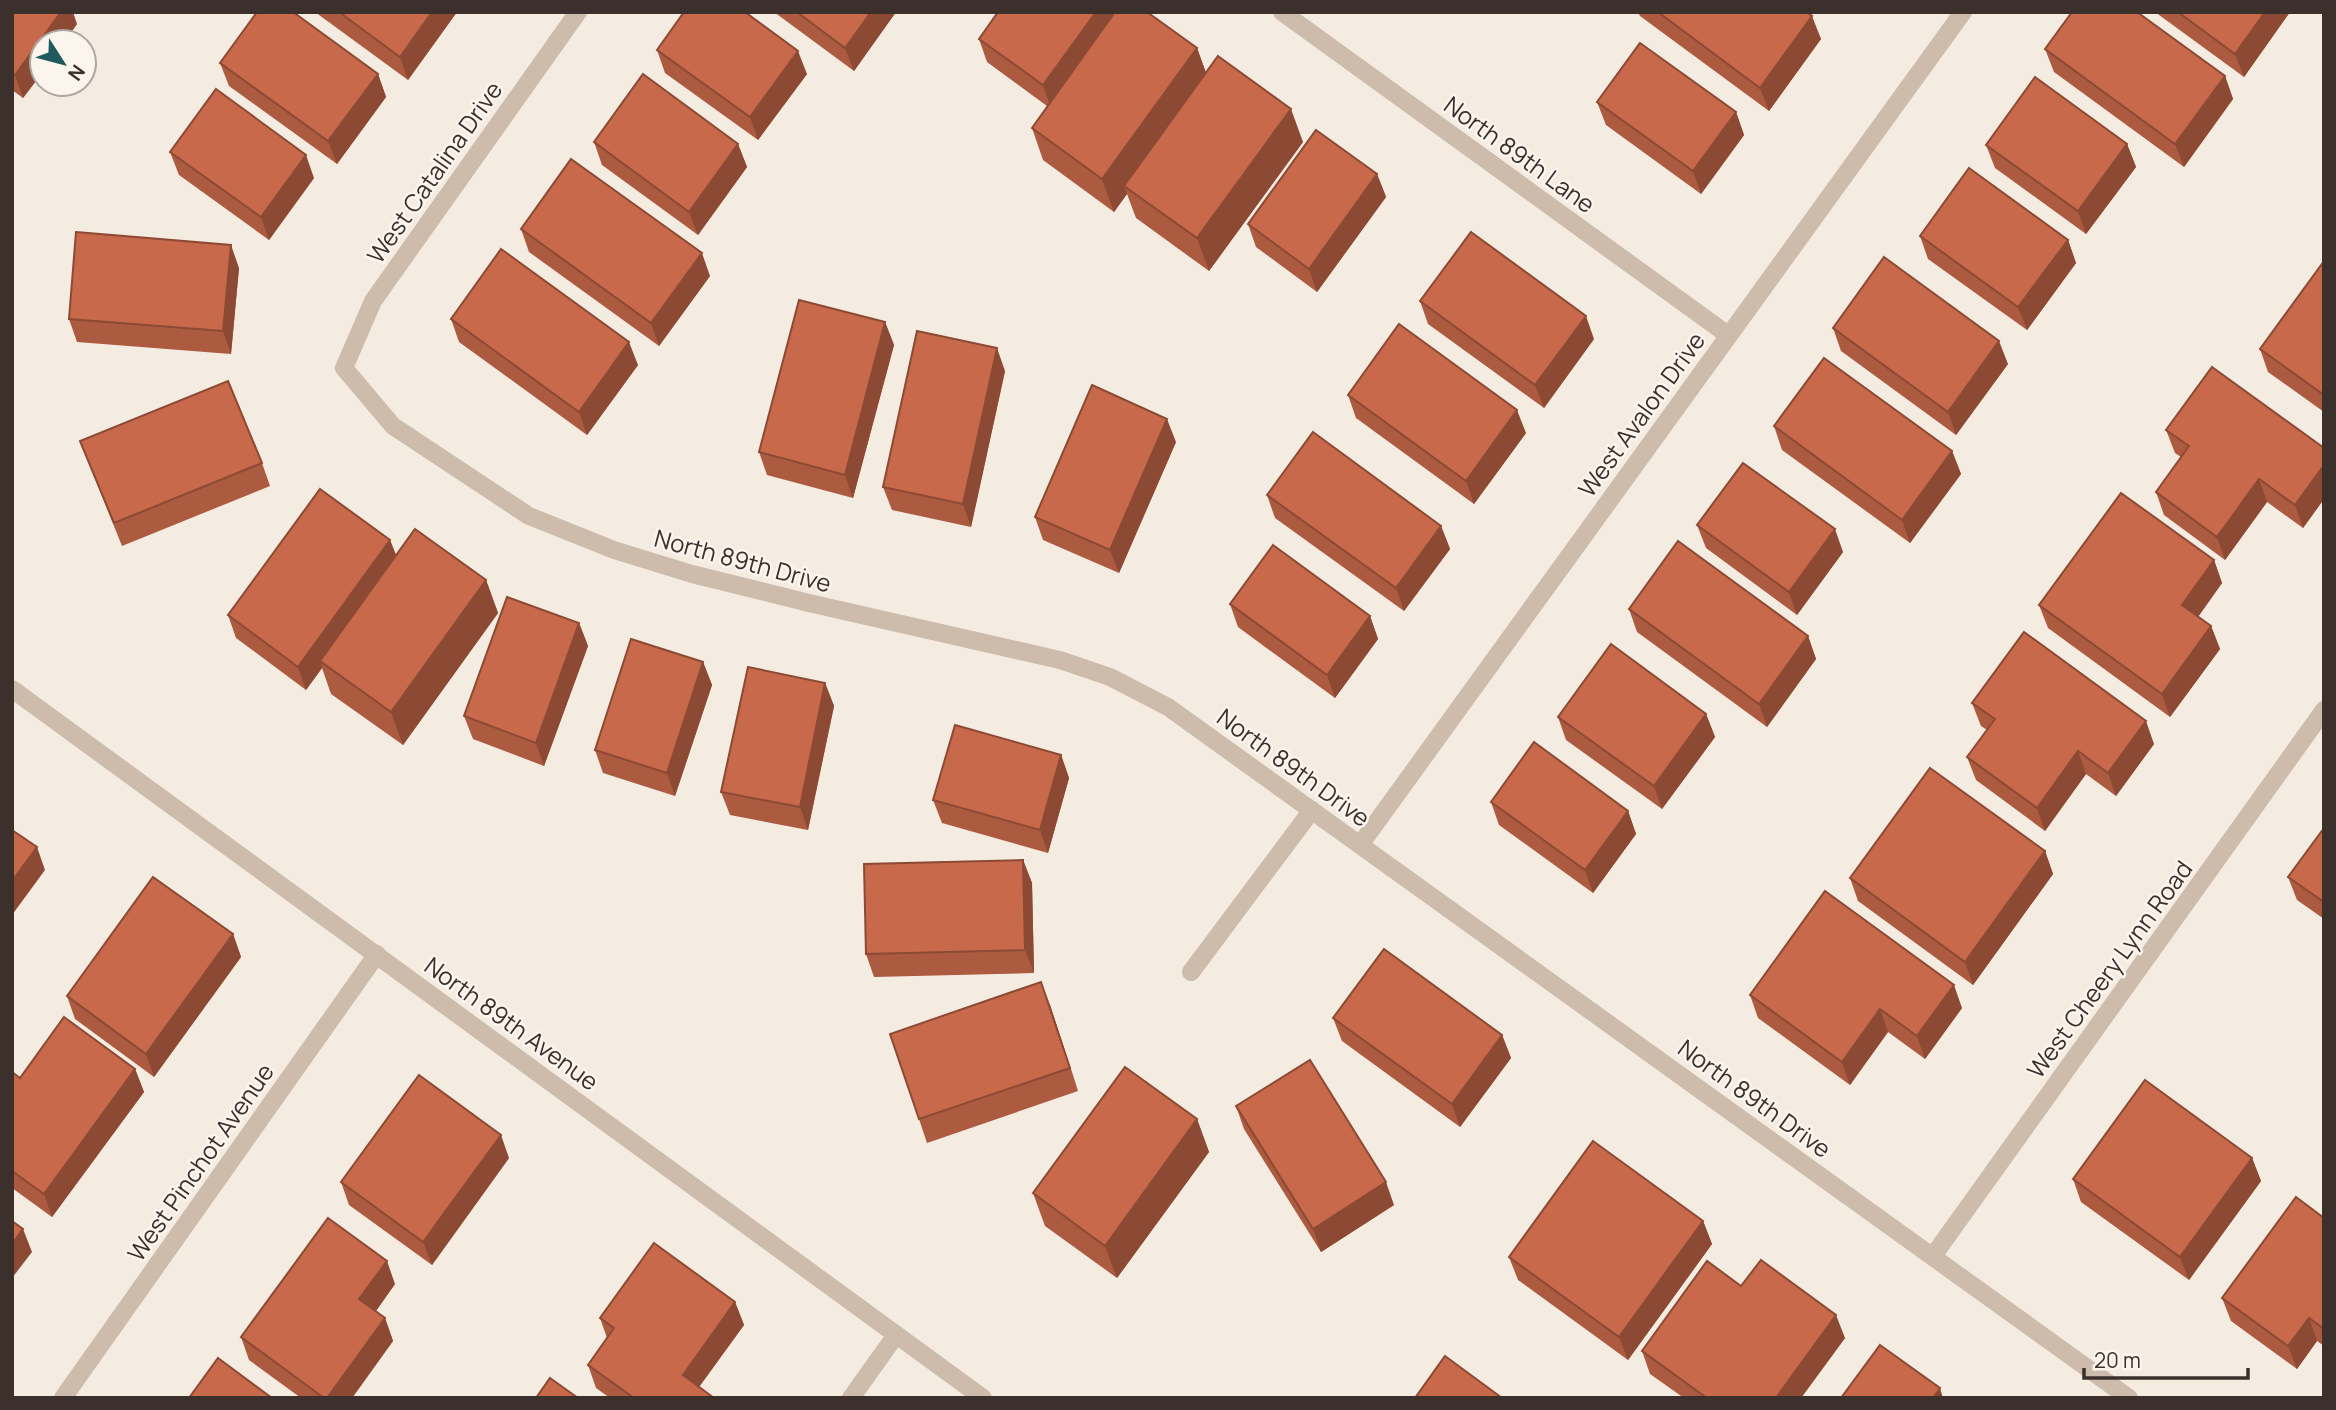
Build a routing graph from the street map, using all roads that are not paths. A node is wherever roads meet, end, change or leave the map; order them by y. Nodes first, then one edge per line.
1 (578, 12) edge
2 (1283, 12) edge
3 (1963, 12) edge
4 (1728, 335) junction
5 (344, 368) joint
6 (12, 689) edge
7 (2324, 710) edge
8 (1312, 810) junction
9 (1360, 845) junction
10 (377, 954) junction
11 (1191, 972) dead end
12 (1933, 1256) junction
13 (896, 1335) junction
14 (63, 1398) edge
15 (851, 1398) edge
16 (983, 1398) edge
17 (2129, 1398) edge

1 - 5 street, West Catalina Drive
2 - 4 street, North 89th Lane
3 - 4 street, West Avalon Drive
4 - 9 street, West Avalon Drive
5 - 8 street, North 89th Drive
6 - 10 street, North 89th Avenue
7 - 12 street, West Cheery Lynn Road
8 - 9 street, North 89th Drive
8 - 11 street
9 - 12 street, North 89th Drive
10 - 13 street, North 89th Avenue
10 - 14 street, West Pinchot Avenue
12 - 17 street, North 89th Drive
13 - 15 street
13 - 16 street, North 89th Avenue

